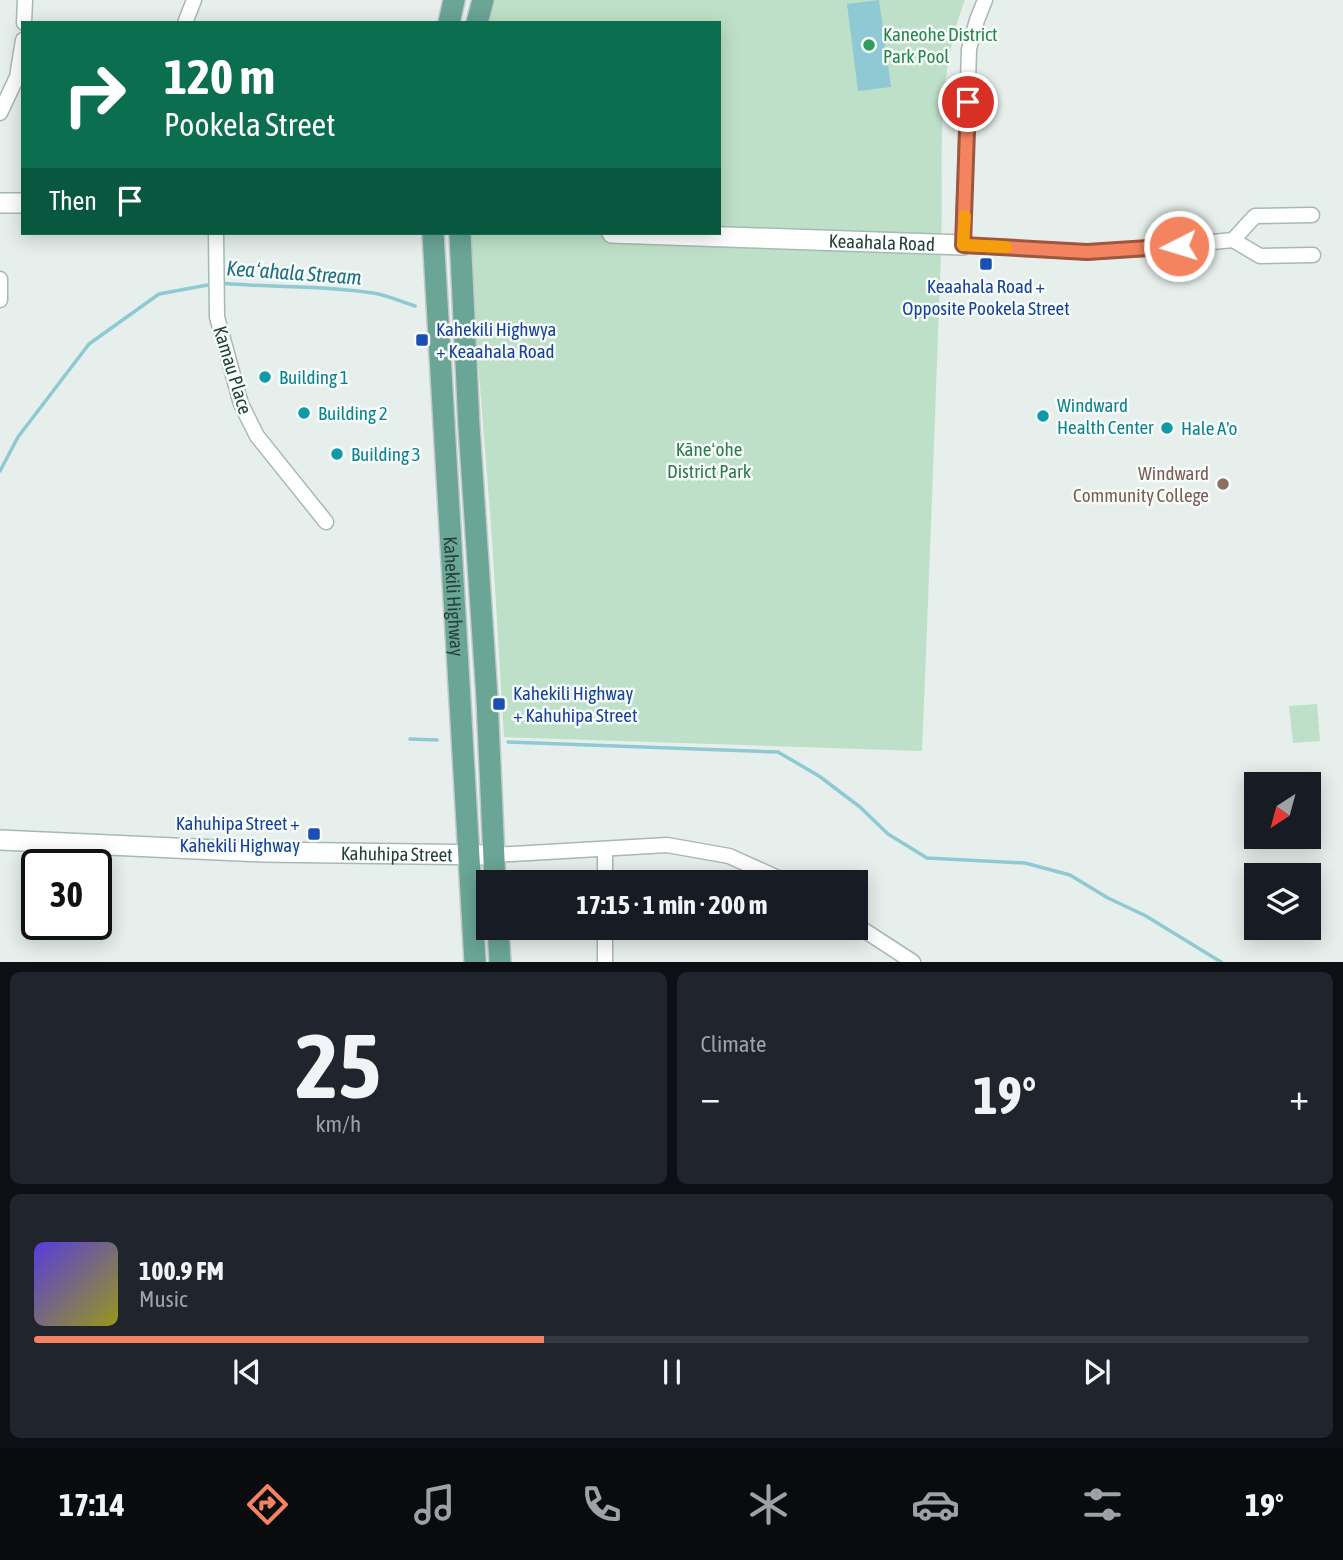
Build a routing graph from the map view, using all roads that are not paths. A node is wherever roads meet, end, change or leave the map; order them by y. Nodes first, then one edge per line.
1 (26, 0) edge
2 (194, 0) edge
3 (454, 0) edge
4 (483, 0) edge
5 (985, 0) edge
6 (24, 21) edge
7 (186, 21) edge
8 (449, 21) edge
9 (478, 21) edge
10 (21, 52) edge
11 (0, 113) edge
12 (0, 203) edge
13 (21, 204) edge
14 (1312, 215) dead end
15 (216, 235) edge
16 (433, 235) edge
17 (460, 235) edge
18 (670, 235) edge
19 (1234, 240) junction
20 (963, 245) junction
21 (1313, 255) dead end
22 (0, 279) edge
23 (0, 300) edge
24 (326, 522) dead end
25 (0, 840) edge
26 (605, 849) junction
27 (468, 855) junction
28 (494, 855) junction
29 (495, 870) edge
30 (605, 870) edge
31 (760, 870) edge
32 (868, 933) edge
33 (499, 940) edge
34 (605, 940) edge
35 (475, 961) edge
36 (500, 961) edge
37 (606, 961) edge
38 (913, 961) edge

1 - 6 street
2 - 7 street
3 - 8 main road
4 - 9 main road
5 - 20 street
10 - 11 street
12 - 13 street
14 - 19 street
15 - 24 street, Kamau Place
16 - 27 main road, Kahekili Highway
17 - 28 main road, Kahekili Highway
18 - 20 street, Keaahala Road
19 - 20 street, Keaahala Road
19 - 21 street
22 - 23 street
25 - 27 street, Kahuhipa Street
26 - 28 street, Kahuhipa Street
26 - 30 street
26 - 31 street, Kahuhipa Street
27 - 28 street, Kahuhipa Street
27 - 35 main road, Kahekili Highway
28 - 29 main road, Kahekili Highway
32 - 38 street
33 - 36 main road
34 - 37 street

